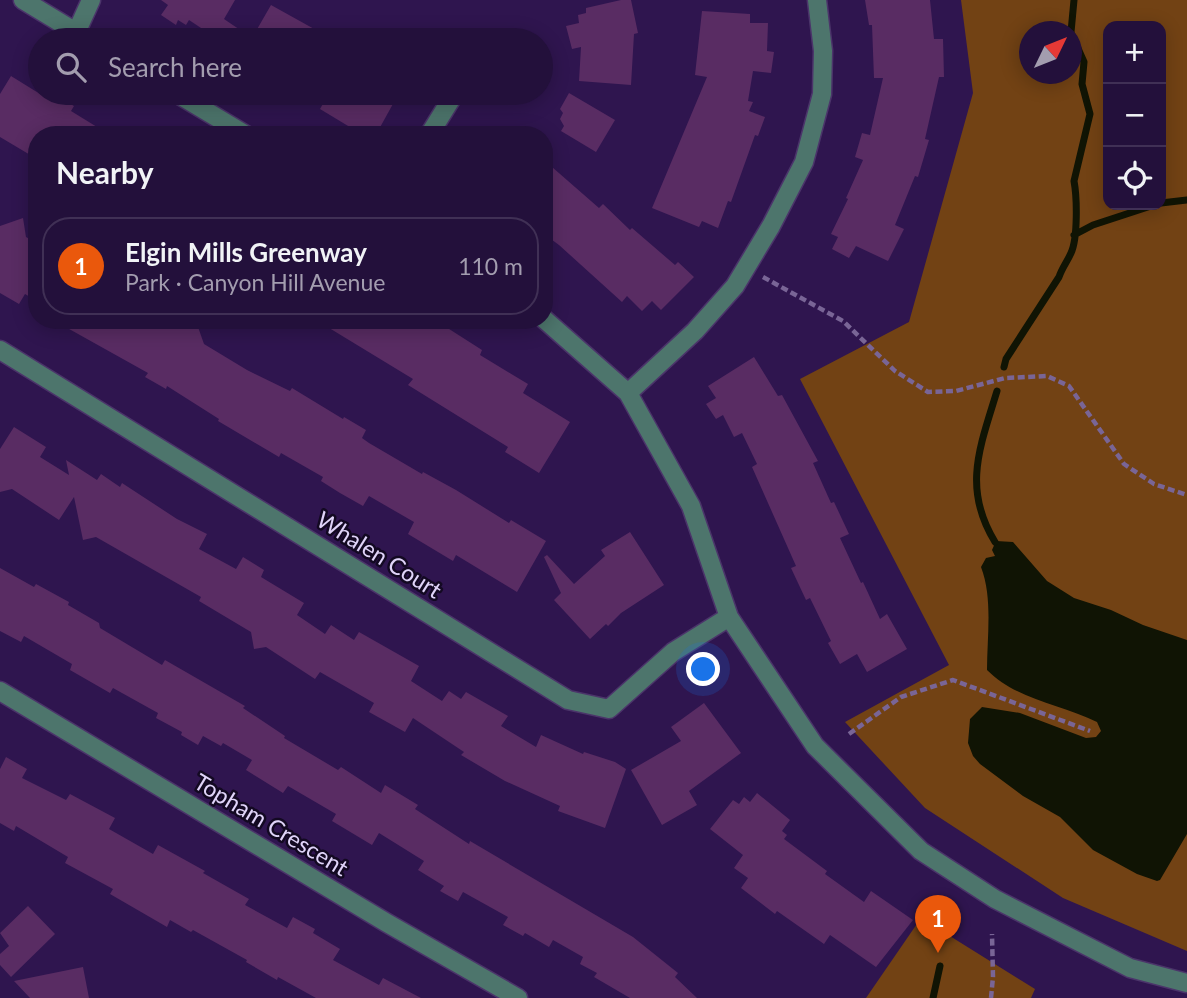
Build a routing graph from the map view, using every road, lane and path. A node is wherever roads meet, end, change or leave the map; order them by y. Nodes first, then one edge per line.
1 (23, 0) edge
2 (91, 0) edge
3 (817, 0) edge
4 (69, 28) edge
5 (84, 28) edge
6 (196, 105) edge
7 (448, 105) edge
8 (231, 126) edge
9 (435, 126) edge
10 (745, 268) junction
11 (553, 328) edge
12 (0, 350) edge
13 (628, 393) junction
14 (1187, 495) edge
15 (729, 617) junction
16 (0, 691) edge
17 (1090, 731) dead end
18 (849, 734) dead end
19 (992, 934) dead end
20 (1187, 983) edge
21 (518, 998) edge
22 (991, 998) edge

1 - 4 street
2 - 5 street
3 - 10 street
6 - 8 street
7 - 9 street
10 - 13 street
10 - 14 path
11 - 13 street
12 - 15 street, Whalen Court
13 - 15 street
15 - 20 street
16 - 21 street, Topham Crescent
17 - 18 path
19 - 22 path

